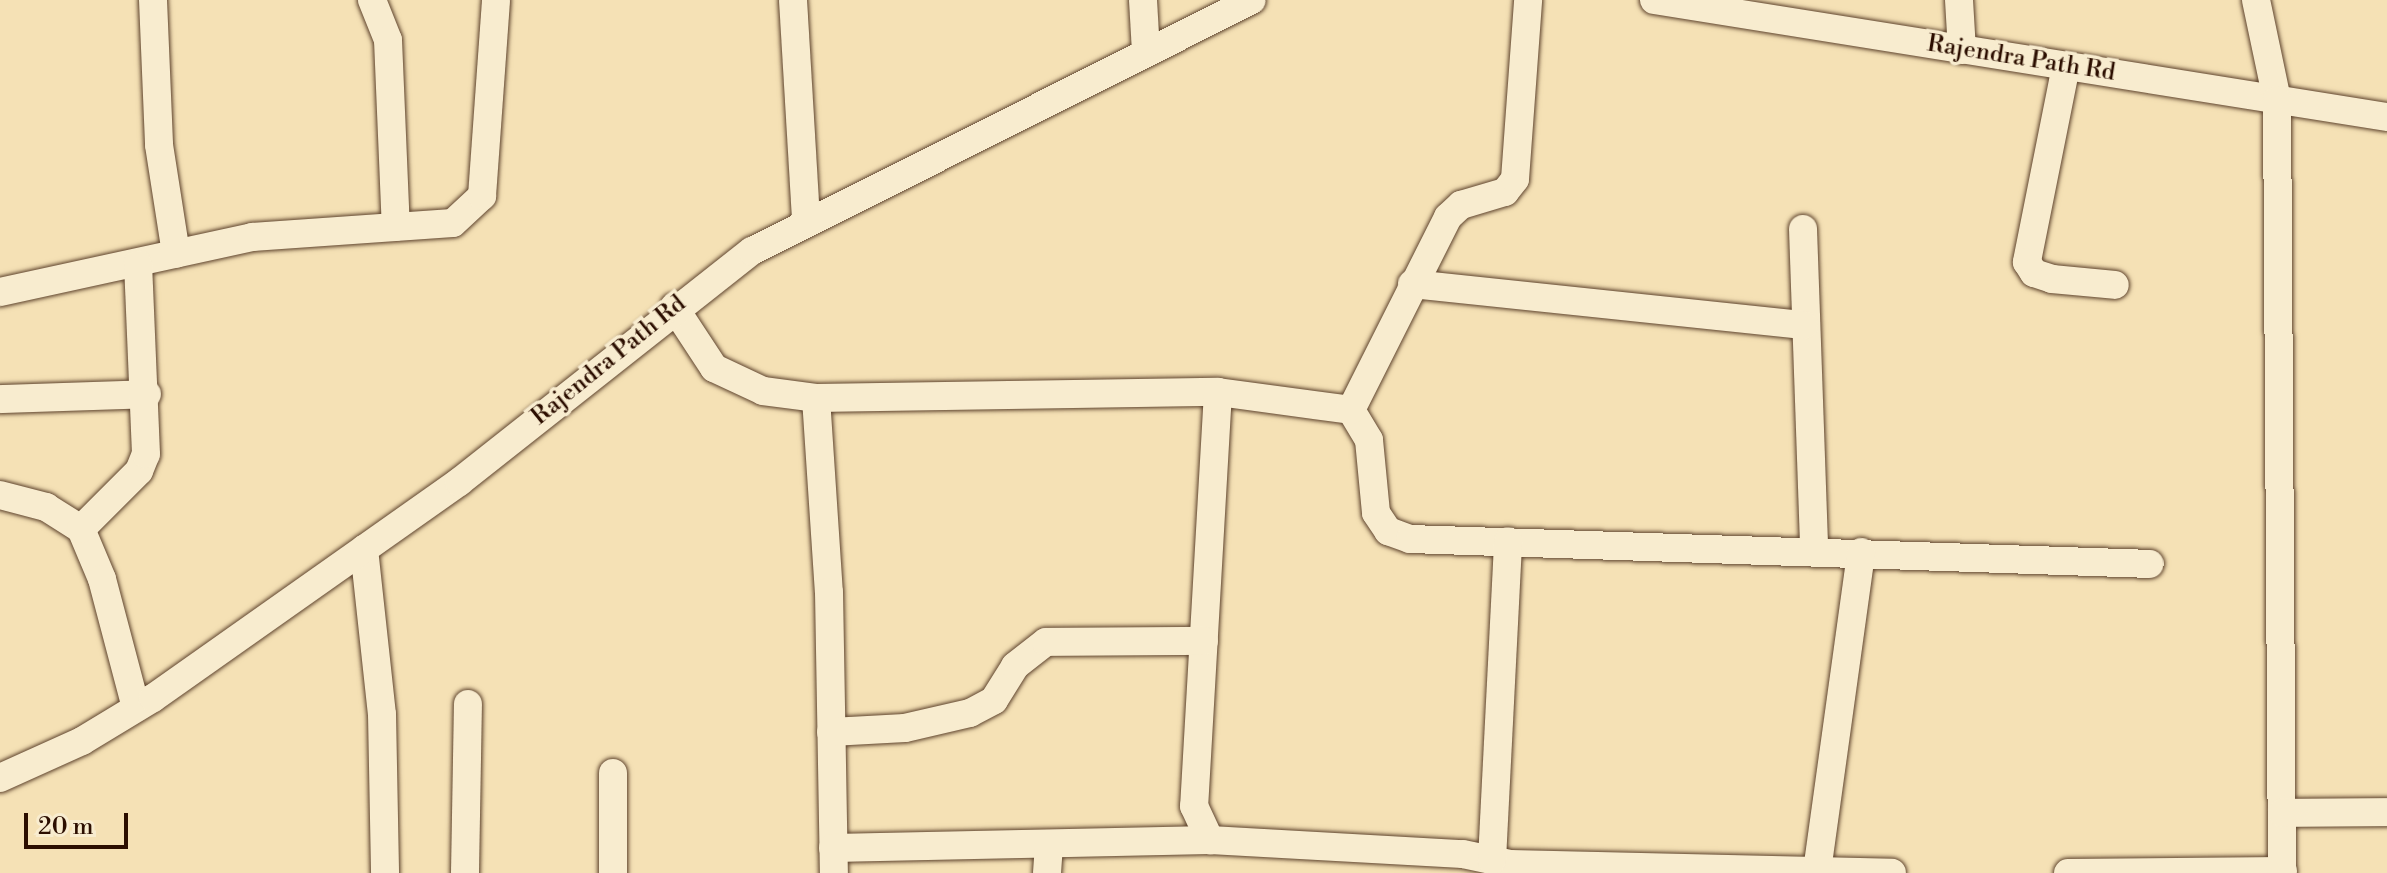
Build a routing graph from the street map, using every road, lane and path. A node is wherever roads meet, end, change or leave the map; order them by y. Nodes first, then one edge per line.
1 (153, 0) edge
2 (372, 0) edge
3 (496, 0) edge
4 (793, 0) edge
5 (1143, 0) edge
6 (1252, 0) edge
7 (1528, 0) edge
8 (1654, 0) edge
9 (1959, 0) edge
10 (2256, 0) edge
11 (1962, 50) junction
12 (1146, 52) junction
13 (2066, 66) junction
14 (2277, 100) junction
15 (2387, 117) edge
16 (806, 221) junction
17 (396, 227) junction
18 (1803, 229) dead end
19 (176, 254) junction
20 (138, 264) junction
21 (1412, 284) junction
22 (2115, 285) dead end
23 (0, 292) edge
24 (674, 307) junction
25 (1804, 325) junction
26 (1218, 392) junction
27 (147, 394) junction
28 (816, 398) junction
29 (0, 399) edge
30 (1351, 410) junction
31 (0, 495) edge
32 (81, 529) junction
33 (1508, 541) junction
34 (364, 549) junction
35 (1814, 550) junction
36 (1861, 552) junction
37 (2150, 564) dead end
38 (1204, 641) junction
39 (468, 704) dead end
40 (136, 708) junction
41 (831, 732) junction
42 (613, 773) dead end
43 (0, 778) edge
44 (2387, 812) edge
45 (2282, 813) junction
46 (1210, 840) junction
47 (1048, 859) edge
48 (834, 861) edge
49 (1381, 862) edge
50 (1504, 866) edge
51 (1817, 871) edge
52 (2282, 872) edge
53 (385, 873) edge
54 (465, 873) edge
55 (613, 873) edge
56 (1855, 873) edge
57 (1892, 873) edge
58 (2068, 873) edge

1 - 19 street
2 - 17 street
3 - 17 street
4 - 16 street
5 - 12 street
6 - 12 street, Rajendra Path Rd
7 - 21 street
8 - 11 street, Rajendra Path Rd
9 - 11 street
10 - 14 street
11 - 13 street, Rajendra Path Rd
12 - 16 street, Rajendra Path Rd
13 - 14 street, Rajendra Path Rd
13 - 22 street
14 - 15 street, Rajendra Path Rd
14 - 45 street
16 - 24 street, Rajendra Path Rd
17 - 19 street
18 - 25 street
19 - 20 street
20 - 23 street
20 - 27 street
21 - 25 street
21 - 30 street
24 - 28 street
24 - 34 street, Rajendra Path Rd
25 - 35 street
26 - 28 street
26 - 30 street
26 - 38 street
27 - 29 street
27 - 32 street
28 - 41 street
30 - 33 street
31 - 32 street
32 - 40 street
33 - 35 street
33 - 50 street
34 - 40 street, Rajendra Path Rd
34 - 53 street
35 - 36 street
36 - 37 street
36 - 51 street
38 - 41 street
38 - 46 street
39 - 54 street
40 - 43 street, Rajendra Path Rd
41 - 48 street
42 - 55 street
44 - 45 street
45 - 52 street
46 - 47 street
46 - 49 street
47 - 48 street
49 - 50 street
50 - 51 street
51 - 56 street
52 - 58 street
56 - 57 street

